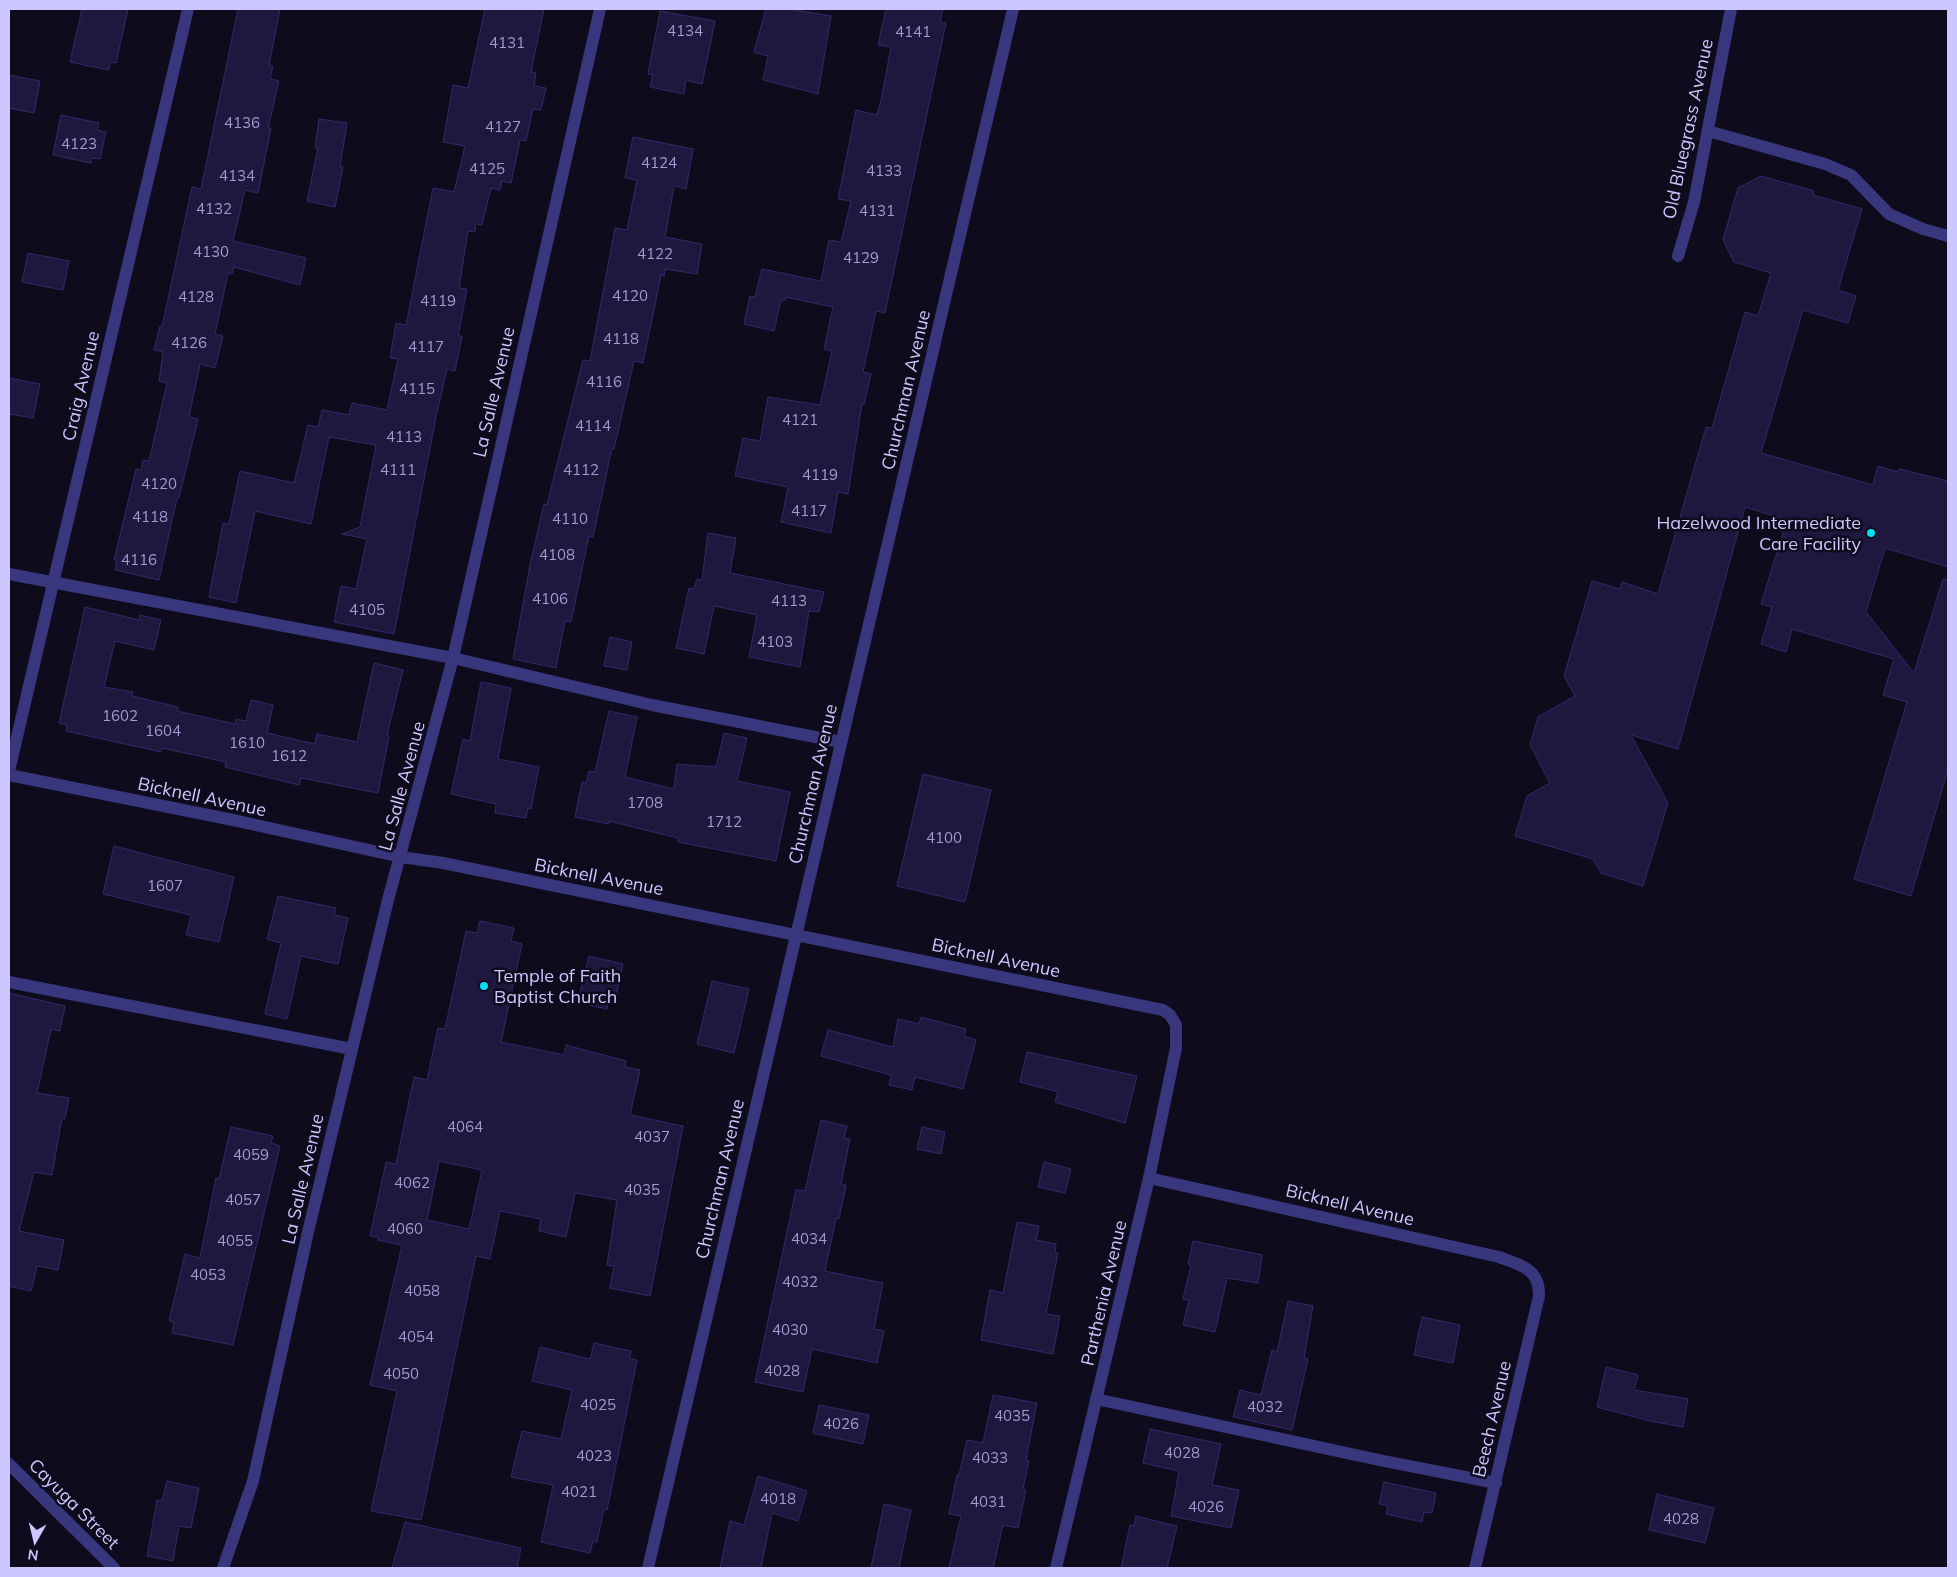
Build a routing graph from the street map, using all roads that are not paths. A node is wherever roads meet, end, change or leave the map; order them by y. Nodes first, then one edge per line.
1 (188, 9) edge
2 (600, 9) edge
3 (1013, 9) edge
4 (1731, 9) edge
5 (1708, 131) junction
6 (1948, 236) edge
7 (1678, 256) dead end
8 (9, 574) edge
9 (53, 583) junction
10 (453, 658) junction
11 (841, 742) junction
12 (9, 771) edge
13 (9, 775) edge
14 (401, 857) junction
15 (797, 934) junction
16 (9, 982) edge
17 (1176, 1025) joint
18 (352, 1049) junction
19 (1149, 1178) junction
20 (1537, 1278) joint
21 (1096, 1399) junction
22 (9, 1464) edge
23 (1496, 1482) junction
24 (114, 1568) edge
25 (223, 1568) edge
26 (648, 1568) edge
27 (1056, 1568) edge
28 (1476, 1568) edge

1 - 9 street, Craig Avenue
2 - 10 street, La Salle Avenue
3 - 11 street, Churchman Avenue
4 - 5 street, Old Bluegrass Avenue
5 - 6 street
5 - 7 street, Old Bluegrass Avenue
8 - 9 street
9 - 10 street
9 - 12 street, Craig Avenue
10 - 11 street
10 - 14 street, La Salle Avenue
11 - 15 street, Churchman Avenue
13 - 14 street, Bicknell Avenue
14 - 15 street, Bicknell Avenue
14 - 18 street, La Salle Avenue
15 - 17 street, Bicknell Avenue
15 - 26 street, Churchman Avenue
16 - 18 street
17 - 19 street, Parthenia Avenue
18 - 25 street, La Salle Avenue
19 - 20 street, Bicknell Avenue
19 - 21 street, Parthenia Avenue
20 - 23 street, Beech Avenue
21 - 23 street
21 - 27 street, Parthenia Avenue
22 - 24 street, Cayuga Street
23 - 28 street, Beech Avenue

